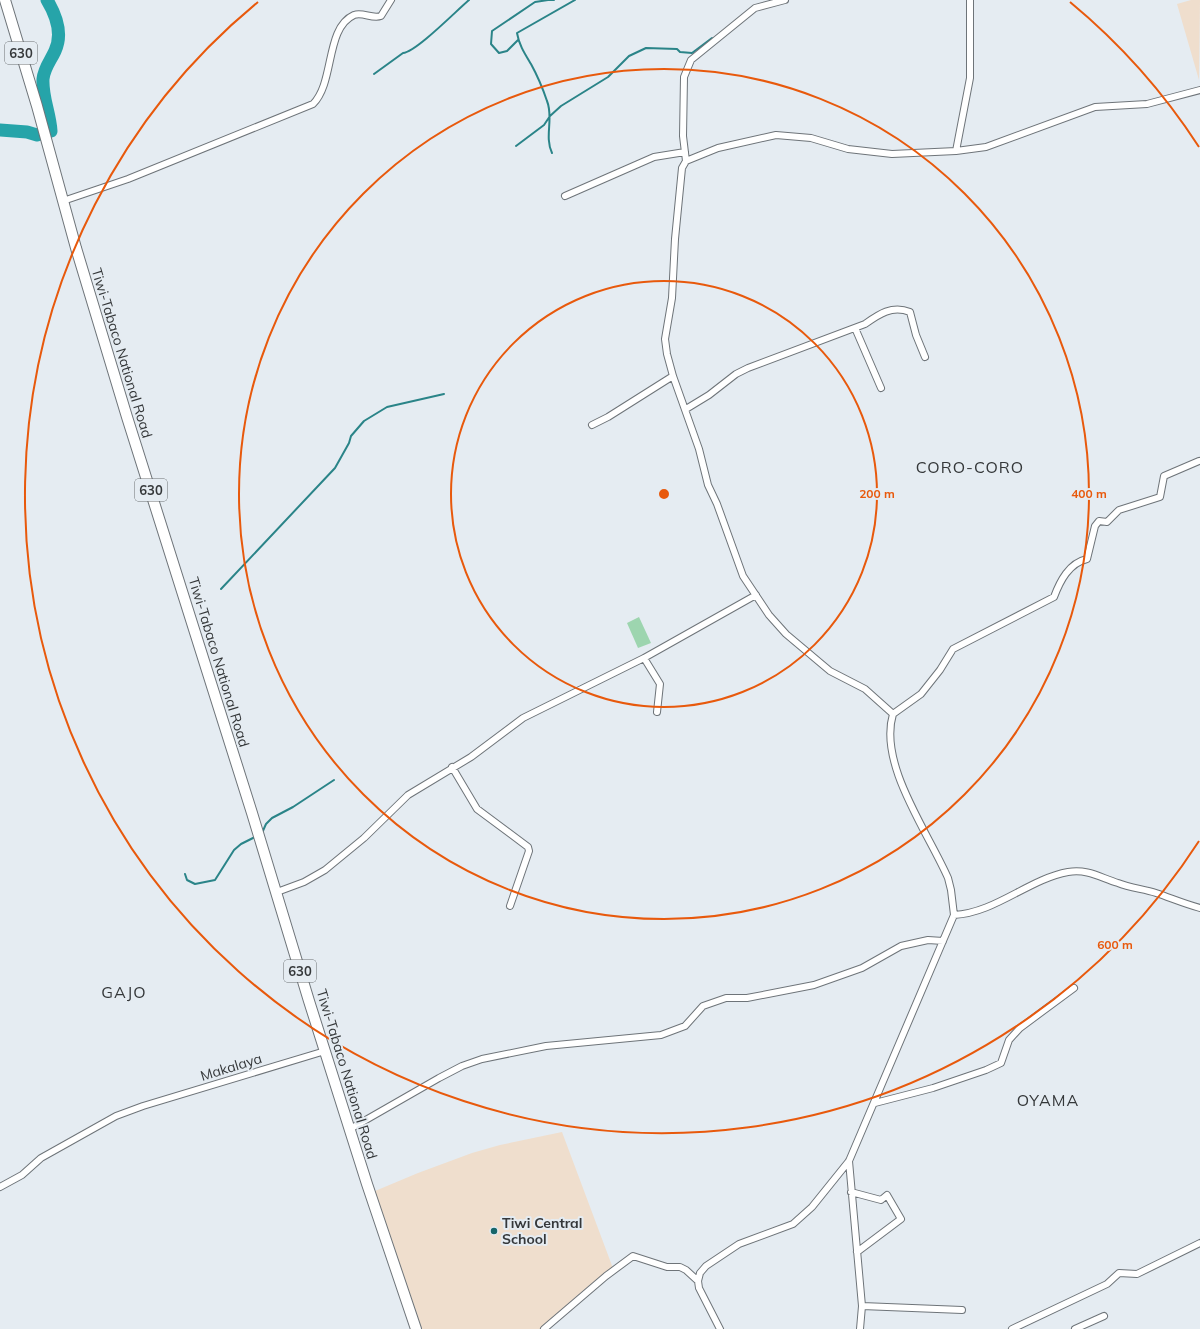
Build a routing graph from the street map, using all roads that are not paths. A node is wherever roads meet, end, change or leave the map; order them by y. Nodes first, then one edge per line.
1 (5, 0) edge
2 (391, 0) edge
3 (785, 0) edge
4 (970, 0) edge
5 (1200, 90) edge
6 (956, 151) junction
7 (685, 152) junction
8 (686, 161) junction
9 (565, 196) dead end
10 (63, 201) junction
11 (855, 328) junction
12 (925, 357) dead end
13 (673, 376) junction
14 (881, 388) dead end
15 (686, 409) junction
16 (592, 425) dead end
17 (1199, 461) dead end
18 (756, 595) junction
19 (644, 658) junction
20 (657, 712) dead end
21 (894, 714) junction
22 (452, 767) junction
23 (277, 892) junction
24 (510, 906) dead end
25 (1200, 908) edge
26 (954, 916) junction
27 (943, 941) junction
28 (1074, 988) dead end
29 (325, 1051) junction
30 (875, 1103) junction
31 (350, 1129) junction
32 (849, 1161) junction
33 (0, 1187) edge
34 (851, 1192) junction
35 (1200, 1243) edge
36 (857, 1252) junction
37 (698, 1281) junction
38 (862, 1306) junction
39 (962, 1310) dead end
40 (1104, 1316) dead end
41 (1083, 1327) edge
42 (416, 1329) edge
43 (544, 1329) edge
44 (720, 1329) edge
45 (860, 1329) edge
46 (1012, 1329) edge
47 (1075, 1329) edge

1 - 10 main road, Tiwi-Tabaco National Road / 630
2 - 10 street
3 - 7 street
4 - 6 street
5 - 6 street
6 - 8 street
7 - 8 street
7 - 9 street
8 - 13 street
10 - 23 main road, Tiwi-Tabaco National Road / 630
11 - 12 street
11 - 14 street
11 - 15 street
13 - 15 street
13 - 16 street
15 - 18 street
17 - 21 street
18 - 19 street
18 - 21 street
19 - 20 street
19 - 22 street
21 - 26 street
22 - 23 street
22 - 24 street
23 - 29 main road, Tiwi-Tabaco National Road / 630
25 - 26 street
26 - 27 street
27 - 30 street
27 - 31 street
28 - 30 street
29 - 31 main road, Tiwi-Tabaco National Road / 630
29 - 33 street, Makalaya
30 - 32 street
31 - 42 main road, Tiwi-Tabaco National Road / 630
32 - 34 street
32 - 37 street
34 - 36 street
34 - 36 street
35 - 46 street
36 - 38 street
37 - 43 street
37 - 44 street
38 - 39 street
38 - 45 street
40 - 41 street
41 - 47 street

